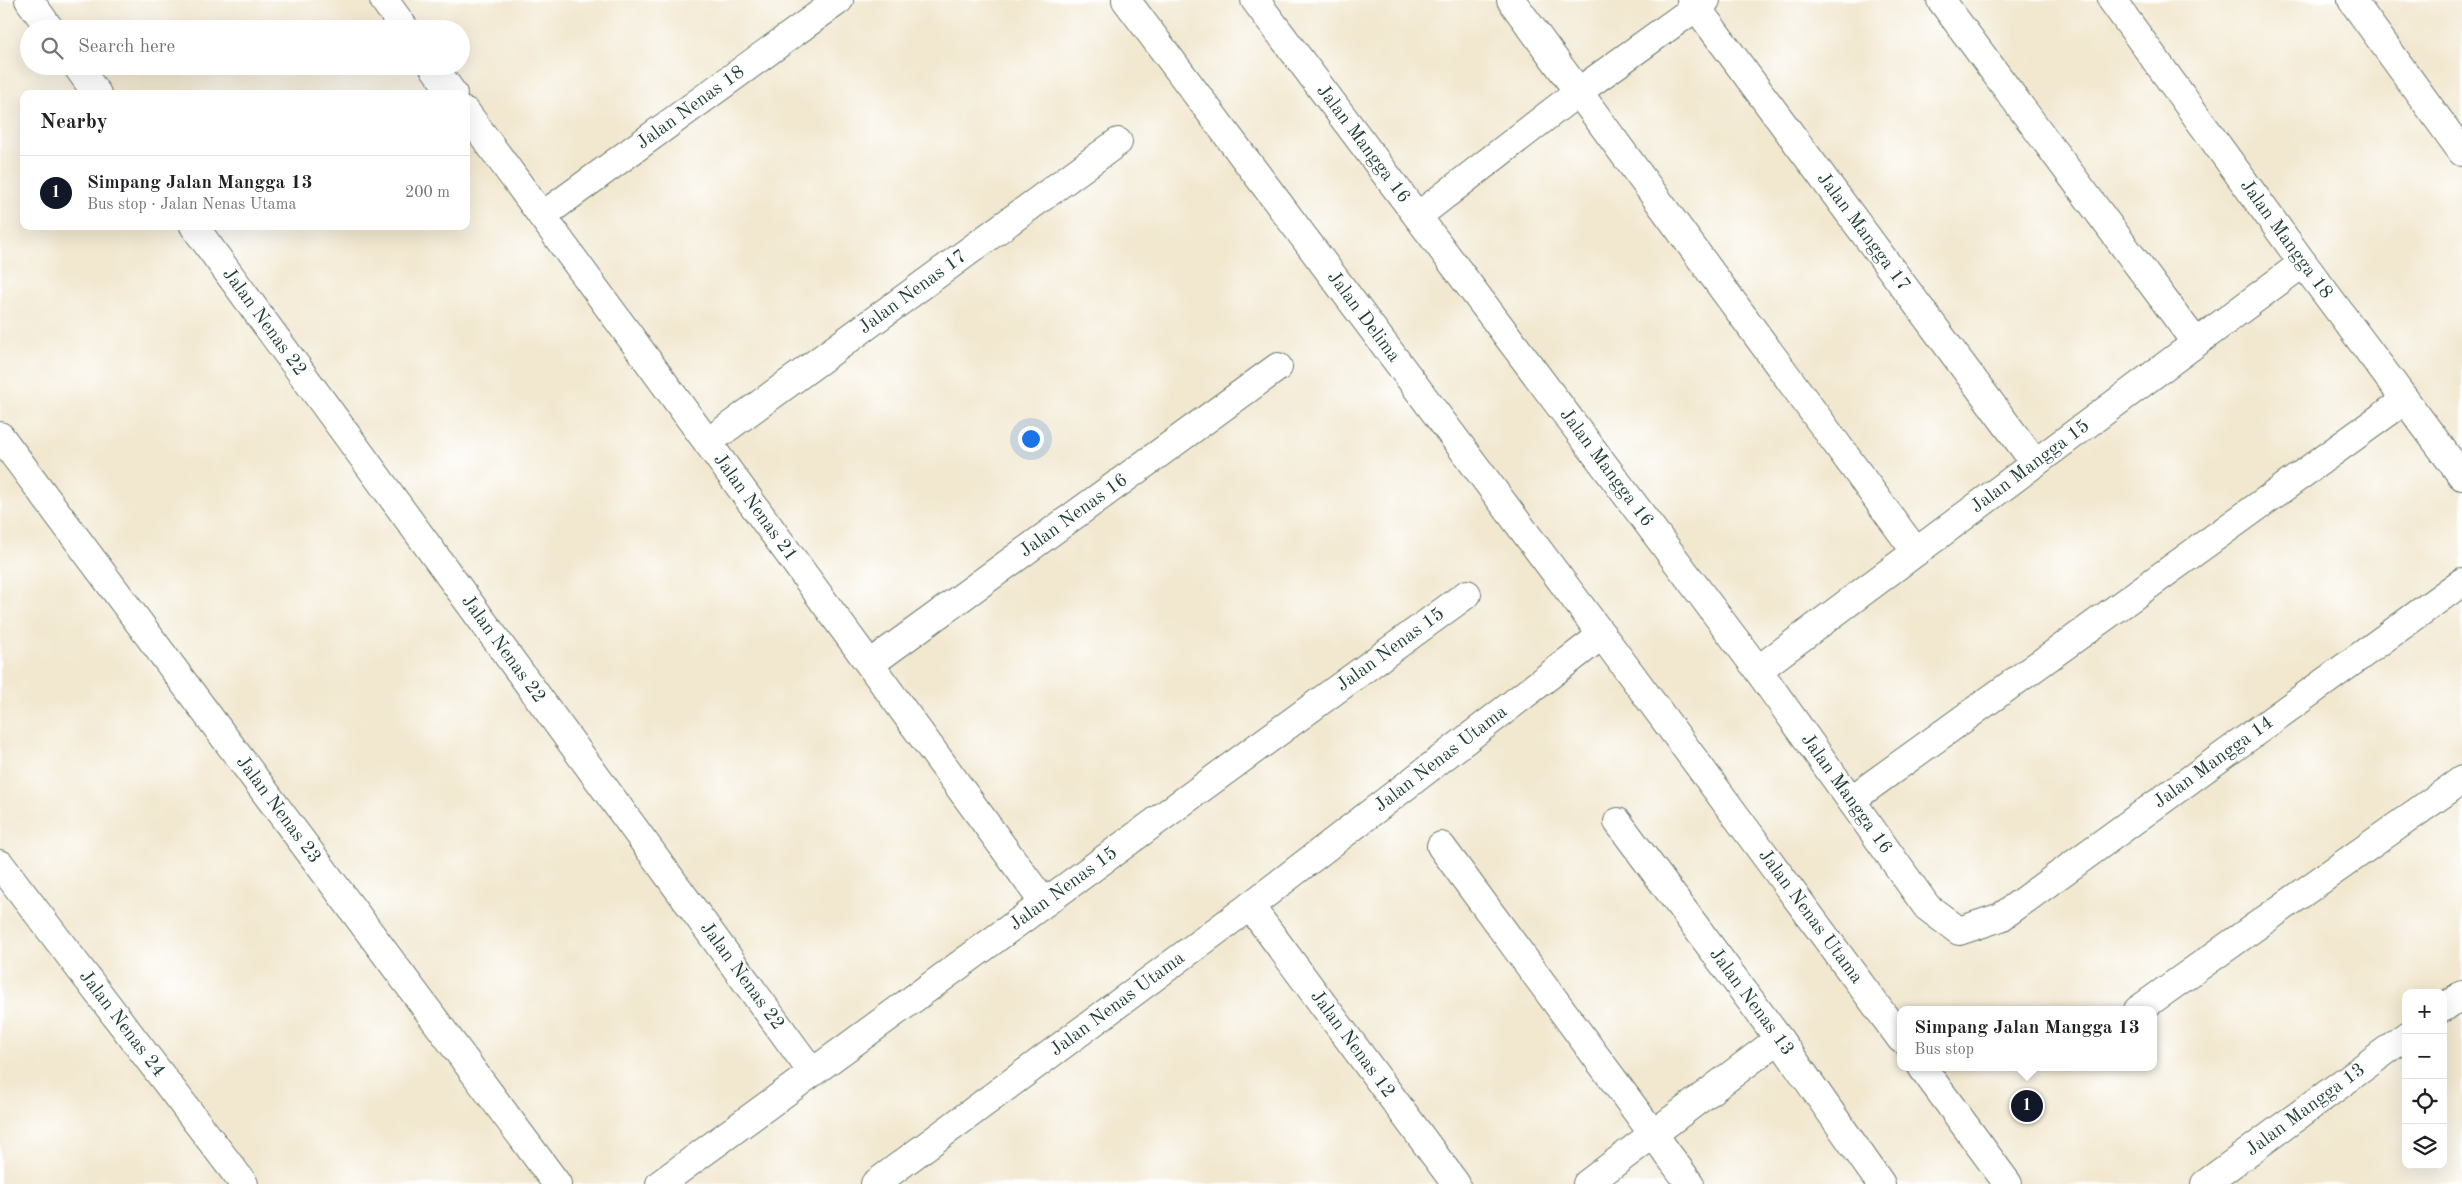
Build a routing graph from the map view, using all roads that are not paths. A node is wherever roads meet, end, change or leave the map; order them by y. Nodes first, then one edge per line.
1 (29, 0) edge
2 (384, 0) edge
3 (839, 0) edge
4 (1126, 0) edge
5 (1255, 0) edge
6 (1511, 0) edge
7 (1942, 0) edge
8 (2112, 0) edge
9 (2352, 0) edge
10 (1698, 2) edge
11 (43, 20) edge
12 (399, 20) edge
13 (83, 75) edge
14 (439, 75) edge
15 (94, 90) edge
16 (450, 90) edge
17 (1578, 92) junction
18 (470, 117) edge
19 (1118, 142) dead end
20 (2462, 152) edge
21 (542, 216) junction
22 (1418, 216) junction
23 (197, 230) edge
24 (2303, 263) junction
25 (2196, 343) junction
26 (1278, 367) dead end
27 (2406, 400) junction
28 (0, 436) edge
29 (708, 442) junction
30 (2035, 463) junction
31 (2462, 476) edge
32 (1916, 552) junction
33 (2462, 582) edge
34 (1467, 594) dead end
35 (1602, 635) junction
36 (870, 664) junction
37 (1758, 670) junction
38 (2462, 780) edge
39 (1851, 800) junction
40 (1618, 822) dead end
41 (1441, 846) dead end
42 (0, 864) edge
43 (1044, 903) junction
44 (1250, 906) junction
45 (1959, 931) joint
46 (2462, 995) edge
47 (2447, 1005) edge
48 (2144, 1006) edge
49 (1897, 1034) edge
50 (2402, 1039) edge
51 (1778, 1040) junction
52 (1925, 1071) edge
53 (812, 1072) junction
54 (1653, 1134) junction
55 (244, 1184) edge
56 (556, 1184) edge
57 (660, 1184) edge
58 (875, 1184) edge
59 (1456, 1184) edge
60 (1588, 1184) edge
61 (1690, 1184) edge
62 (1881, 1184) edge
63 (2008, 1184) edge
64 (2205, 1184) edge

1 - 11 street
2 - 12 street
3 - 21 street, Jalan Nenas 18
4 - 35 street, Jalan Delima
5 - 22 street, Jalan Mangga 16
6 - 17 street
7 - 25 street
8 - 24 street, Jalan Mangga 18
9 - 20 street
10 - 17 street
10 - 30 street, Jalan Mangga 17
13 - 15 street
14 - 16 street
17 - 22 street
17 - 32 street
18 - 21 street, Jalan Nenas 21
19 - 29 street, Jalan Nenas 17
21 - 29 street, Jalan Nenas 21
22 - 37 street, Jalan Mangga 16
23 - 53 street, Jalan Nenas 22
24 - 25 street, Jalan Mangga 15
24 - 27 street, Jalan Mangga 18
25 - 30 street, Jalan Mangga 15
26 - 36 street, Jalan Nenas 16
27 - 31 street, Jalan Mangga 18
27 - 39 street
28 - 56 street, Jalan Nenas 23
29 - 36 street, Jalan Nenas 21
30 - 32 street, Jalan Mangga 15
32 - 37 street, Jalan Mangga 15
33 - 45 street, Jalan Mangga 14
34 - 43 street, Jalan Nenas 15
35 - 44 street, Jalan Nenas Utama
35 - 49 street, Jalan Nenas Utama
36 - 43 street, Jalan Nenas 21
37 - 39 street, Jalan Mangga 16
38 - 48 street
39 - 45 street, Jalan Mangga 16
40 - 51 street, Jalan Nenas 13
41 - 54 street
42 - 55 street, Jalan Nenas 24
43 - 53 street, Jalan Nenas 15
44 - 58 street, Jalan Nenas Utama
44 - 59 street, Jalan Nenas 12
46 - 47 street
50 - 64 street, Jalan Mangga 13
51 - 54 street
51 - 62 street, Jalan Nenas 13
52 - 63 street
53 - 57 street, Jalan Nenas 15
54 - 60 street
54 - 61 street

